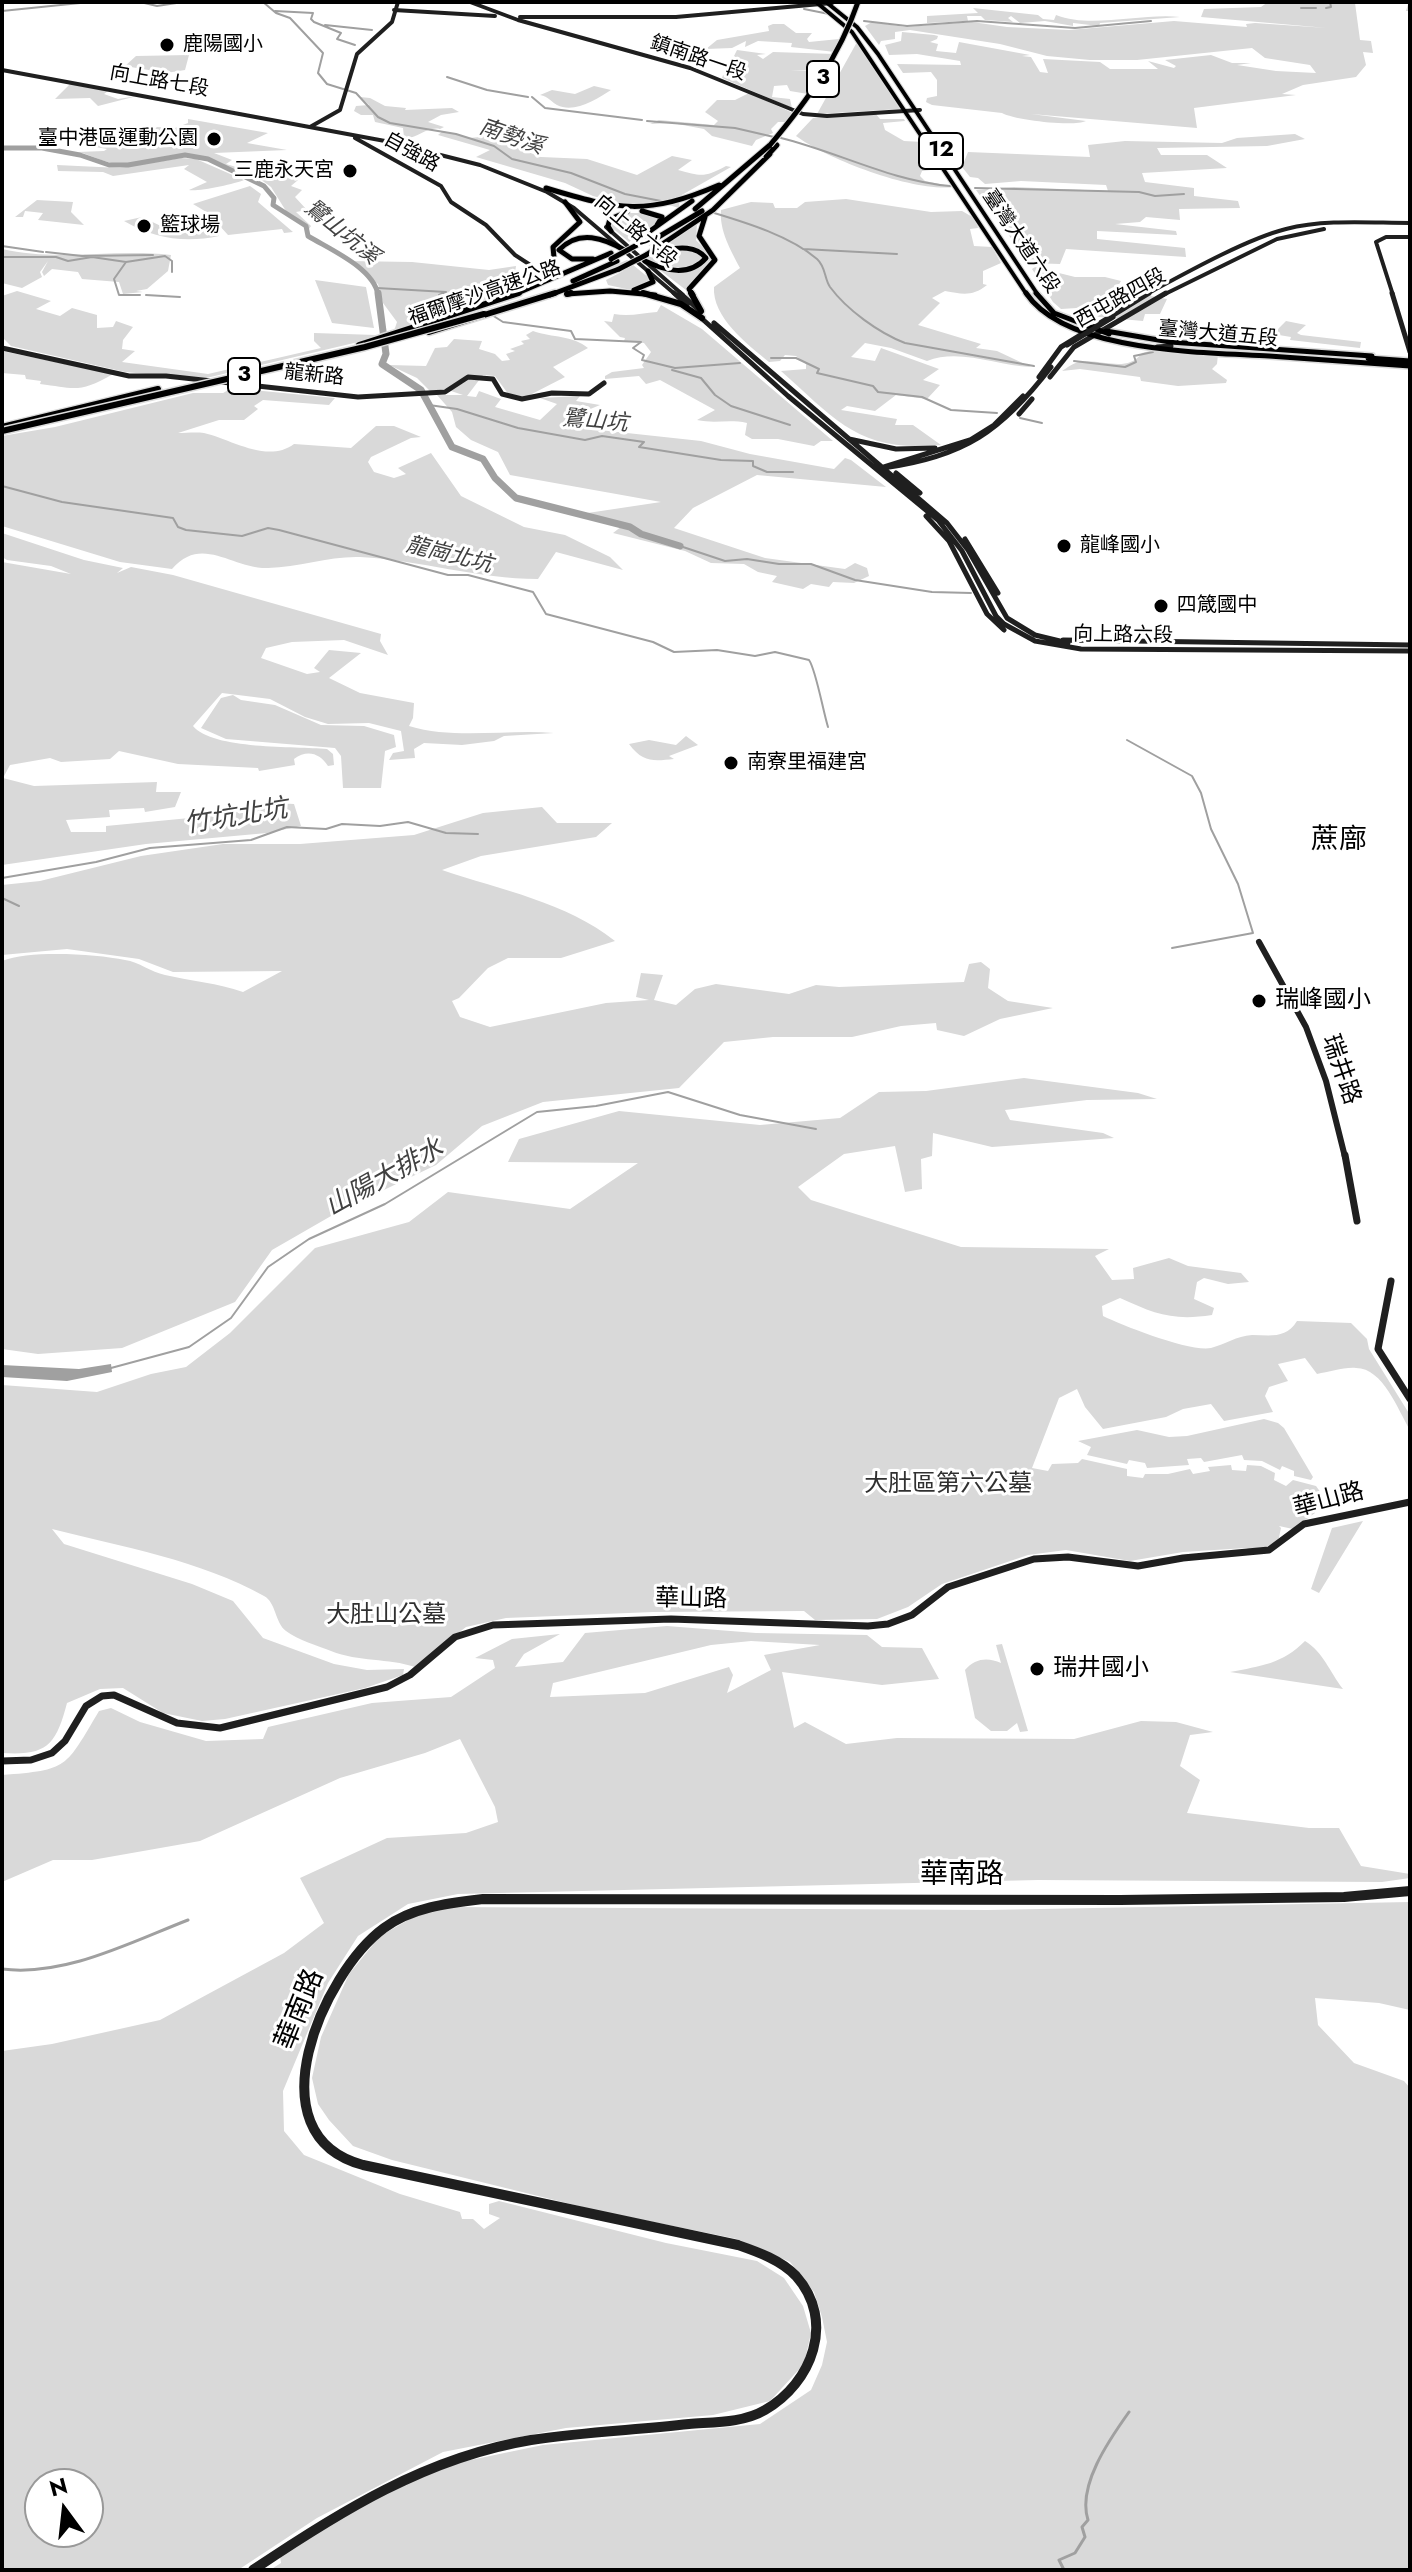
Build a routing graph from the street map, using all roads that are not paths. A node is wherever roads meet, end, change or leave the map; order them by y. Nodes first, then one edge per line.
1 (396, 2) edge
2 (470, 2) edge
3 (861, 2) edge
4 (825, 3) edge
5 (396, 9) junction
6 (498, 14) junction
7 (506, 16) junction
8 (848, 45) dead end
9 (2, 69) edge
10 (833, 73) dead end
11 (912, 110) junction
12 (310, 125) junction
13 (341, 129) junction
14 (346, 134) junction
15 (761, 152) junction
16 (546, 188) junction
17 (696, 197) junction
18 (565, 202) junction
19 (719, 202) junction
20 (694, 219) junction
21 (1410, 225) edge
22 (611, 231) junction
23 (652, 231) junction
24 (1410, 237) edge
25 (647, 239) junction
26 (626, 251) junction
27 (613, 257) junction
28 (646, 258) junction
29 (535, 268) dead end
30 (619, 269) junction
31 (648, 271) junction
32 (1172, 287) junction
33 (524, 292) junction
34 (1150, 293) junction
35 (1158, 295) junction
36 (1036, 304) joint
37 (525, 305) junction
38 (1050, 307) joint
39 (495, 308) junction
40 (702, 315) junction
41 (1115, 317) junction
42 (1087, 329) junction
43 (428, 332) junction
44 (1098, 332) junction
45 (1069, 346) junction
46 (1171, 346) junction
47 (1157, 347) junction
48 (2, 348) edge
49 (1410, 352) edge
50 (1410, 362) edge
51 (1039, 377) junction
52 (1050, 377) dead end
53 (604, 383) dead end
54 (1018, 394) dead end
55 (1032, 399) dead end
56 (1006, 428) dead end
57 (2, 429) edge
58 (847, 438) junction
59 (989, 440) dead end
60 (951, 448) junction
61 (920, 450) junction
62 (872, 467) junction
63 (883, 468) junction
64 (1410, 649) edge
65 (1259, 942) dead end
66 (1357, 1221) dead end
67 (1391, 1281) dead end
68 (1410, 1399) edge
69 (1410, 1502) edge
70 (2, 1761) edge
71 (1410, 1891) edge
72 (253, 2570) edge

1 - 5 street
2 - 6 street, 鎮南路一段
3 - 8 highway, 福爾摩沙高速公路 / 3
3 - 15 highway, 福爾摩沙高速公路 / 3, bridge
4 - 6 street
4 - 7 street
4 - 11 main road, 臺灣大道六段 / 12
4 - 11 main road, 臺灣大道六段 / 12
5 - 6 street
5 - 7 street
5 - 12 street
6 - 7 street, 鎮南路一段
7 - 11 street, 鎮南路一段
9 - 12 street, 向上路七段
10 - 19 highway, 3, bridge
11 - 36 main road, 臺灣大道六段 / 12
11 - 38 main road, 臺灣大道六段 / 12
12 - 13 street, 向上路六段
12 - 14 street, 向上路六段
13 - 14 street, 自強路
13 - 16 street, 向上路六段
14 - 18 street, 向上路六段
14 - 29 street, 自強路
15 - 17 highway
15 - 20 highway, 福爾摩沙高速公路 / 3
16 - 17 highway
16 - 22 street, 向上路六段
17 - 23 highway
18 - 26 street, 向上路六段
18 - 33 highway
19 - 20 highway, 福爾摩沙高速公路 / 3
19 - 20 highway
20 - 25 highway, 福爾摩沙高速公路 / 3
20 - 28 highway
20 - 40 highway
21 - 32 street, 西屯路四段
21 - 34 street, 西屯路四段
21 - 35 street, 西屯路四段
22 - 23 highway
22 - 28 street, 向上路六段
23 - 25 highway
24 - 49 street
25 - 27 highway, 福爾摩沙高速公路 / 3, bridge
26 - 27 highway
26 - 31 street, 向上路六段
27 - 33 highway
27 - 39 highway, 福爾摩沙高速公路 / 3
28 - 28 highway
28 - 30 highway, bridge
28 - 40 street, 向上路六段
30 - 31 highway
30 - 37 highway
31 - 40 street, 向上路六段
32 - 34 street
32 - 35 street
32 - 41 street, 西屯路四段
32 - 44 street, 西屯路四段
33 - 39 highway
34 - 42 street, 西屯路四段
35 - 41 street, 西屯路四段
36 - 42 main road, 臺灣大道五段 / 12
37 - 39 highway
37 - 40 highway
38 - 42 main road, 臺灣大道五段 / 12
39 - 43 highway, 福爾摩沙高速公路 / 3, bridge
39 - 43 highway
39 - 57 highway, 福爾摩沙高速公路 / 3, bridge
40 - 58 street, 向上路六段
40 - 62 street, 向上路六段
41 - 45 street, 西屯路四段, bridge
42 - 44 main road, 臺灣大道五段 / 12
42 - 51 street, 西屯路四段
43 - 57 highway, 福爾摩沙高速公路 / 3, bridge
44 - 46 main road, 臺灣大道五段 / 12
44 - 47 main road, 臺灣大道五段 / 12
44 - 50 main road, 臺灣大道五段 / 12
44 - 52 street, 西屯路四段
45 - 51 street, 西屯路四段
45 - 63 street, 西屯路四段
46 - 47 street
46 - 50 main road, 臺灣大道五段 / 12
47 - 50 main road, 臺灣大道五段 / 12
48 - 53 street, 龍新路
51 - 60 street, 西屯路四段
54 - 61 street
55 - 56 street
58 - 61 street
58 - 63 street, 向上路六段
59 - 63 street
60 - 61 street
60 - 63 street, 西屯路四段
62 - 63 street
62 - 64 street, 向上路六段
63 - 64 street, 向上路六段
65 - 66 street, 瑞井路
67 - 68 street
69 - 70 street, 華山路
71 - 72 street, 華南路

